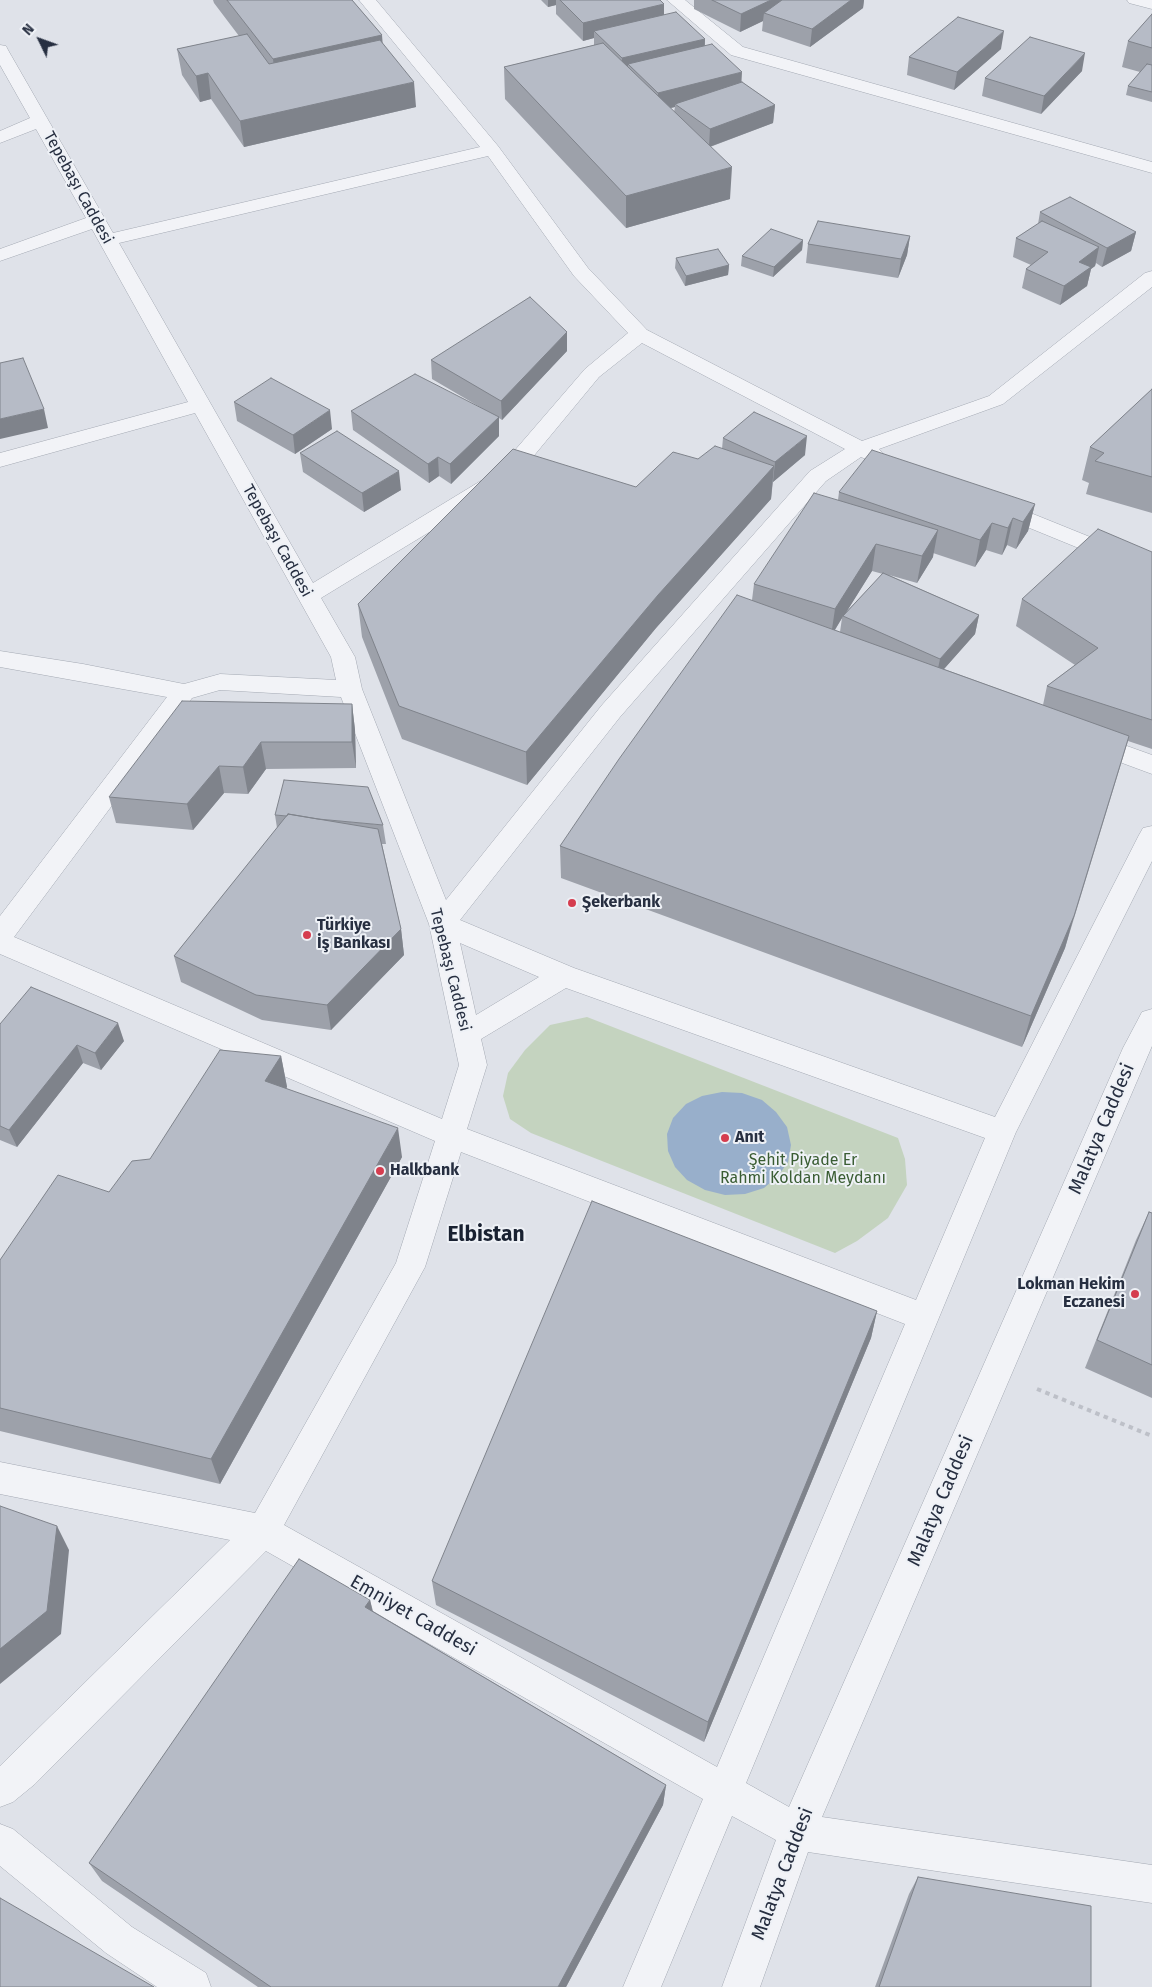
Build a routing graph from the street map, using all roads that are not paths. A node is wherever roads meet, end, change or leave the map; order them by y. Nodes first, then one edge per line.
1 (366, 0) edge
2 (675, 0) edge
3 (1135, 0) edge
4 (1152, 4) edge
5 (0, 50) edge
6 (40, 120) junction
7 (0, 138) edge
8 (492, 150) junction
9 (1152, 168) edge
10 (96, 220) junction
11 (108, 240) junction
12 (0, 255) edge
13 (1152, 277) edge
14 (640, 334) junction
15 (200, 405) junction
16 (859, 449) junction
17 (0, 460) edge
18 (887, 460) edge
19 (978, 498) edge
20 (1152, 570) edge
21 (308, 596) junction
22 (0, 660) edge
23 (350, 689) junction
24 (184, 692) junction
25 (1069, 734) edge
26 (1152, 765) edge
27 (1152, 835) edge
28 (442, 924) junction
29 (0, 936) edge
30 (0, 943) edge
31 (564, 976) junction
32 (1152, 1020) edge
33 (466, 1034) junction
34 (1144, 1051) edge
35 (1002, 1132) junction
36 (452, 1136) junction
37 (923, 1317) junction
38 (0, 1478) edge
39 (263, 1531) junction
40 (0, 1789) edge
41 (724, 1792) junction
42 (797, 1832) junction
43 (0, 1842) edge
44 (1152, 1884) edge
45 (192, 1987) edge
46 (642, 1987) edge
47 (741, 1987) edge

1 - 8 street
2 - 9 street
3 - 4 street
5 - 6 street, Tepebaşı Caddesi
6 - 7 street
6 - 10 street, Tepebaşı Caddesi
8 - 11 street
8 - 14 street
10 - 11 street, Tepebaşı Caddesi
10 - 12 street
11 - 15 street, Tepebaşı Caddesi
13 - 16 street
14 - 16 street
14 - 21 street
15 - 17 street
15 - 21 street, Tepebaşı Caddesi
16 - 18 street
16 - 28 street
19 - 20 street
21 - 23 street, Tepebaşı Caddesi
22 - 24 street
23 - 24 street
23 - 28 street, Tepebaşı Caddesi
24 - 29 street
25 - 26 street
27 - 35 street
28 - 31 street
28 - 33 street, Tepebaşı Caddesi
30 - 36 street
31 - 33 street
31 - 35 street
32 - 34 street, Malatya Caddesi
33 - 36 street, Tepebaşı Caddesi
34 - 42 street, Malatya Caddesi
35 - 37 street
36 - 37 street
36 - 39 street
37 - 41 street
38 - 39 street, Emniyet Caddesi
39 - 40 street
39 - 41 street, Emniyet Caddesi
41 - 42 street, Emniyet Caddesi
41 - 46 street
42 - 44 street
42 - 47 street, Malatya Caddesi
43 - 45 street

